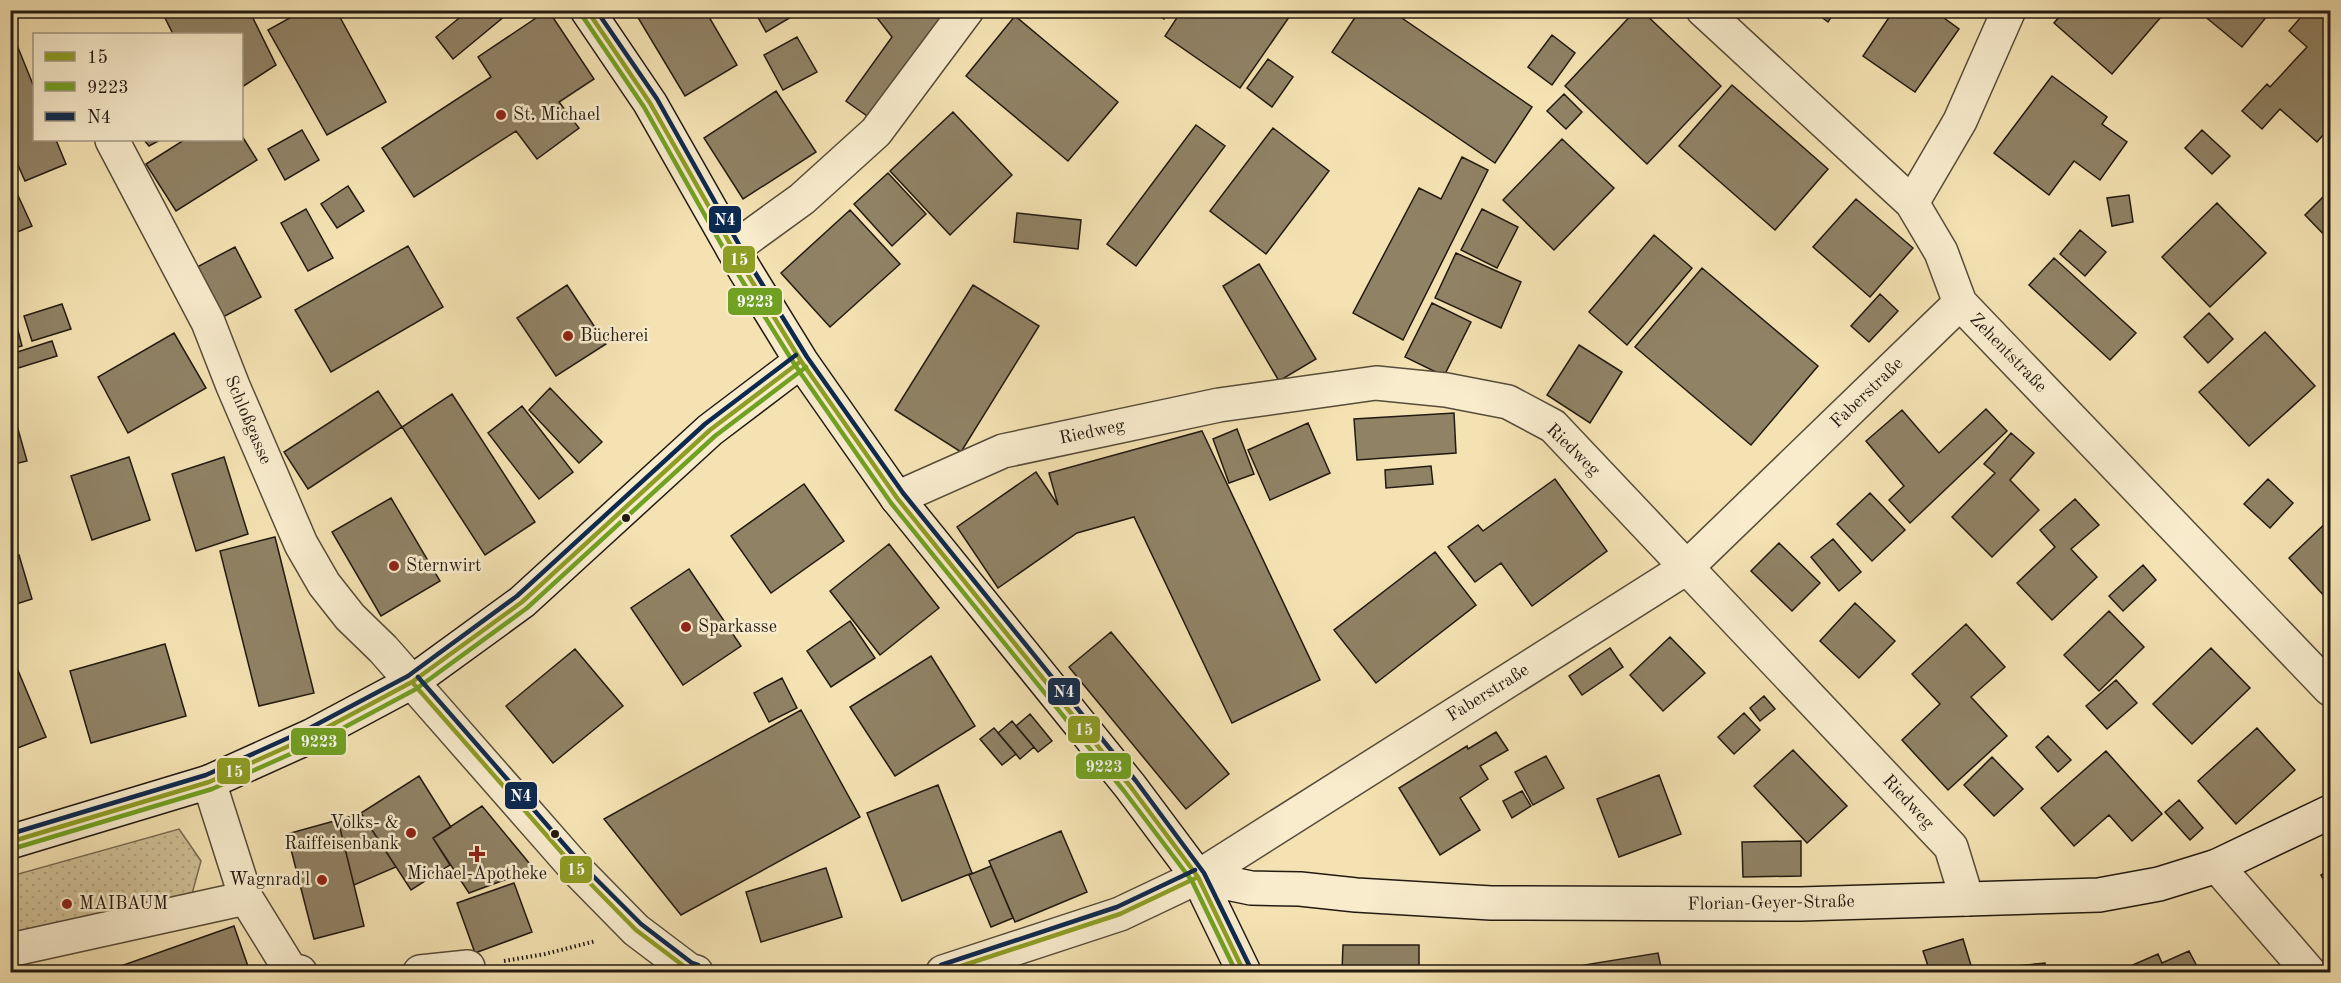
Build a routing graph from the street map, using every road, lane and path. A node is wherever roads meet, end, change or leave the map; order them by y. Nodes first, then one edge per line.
1 (587, 10) edge
2 (967, 10) edge
3 (1702, 10) edge
4 (2009, 10) edge
5 (113, 141) edge
6 (1912, 203) junction
7 (734, 249) junction
8 (1960, 303) junction
9 (801, 361) junction
10 (897, 498) junction
11 (1686, 568) junction
12 (411, 682) junction
13 (2331, 689) edge
14 (208, 782) junction
15 (2331, 812) edge
16 (10, 842) edge
17 (2217, 867) junction
18 (1198, 877) junction
19 (246, 898) junction
20 (1967, 899) junction
21 (636, 930) junction
22 (10, 950) edge
23 (468, 967) joint
24 (300, 972) edge
25 (420, 972) edge
26 (696, 972) edge
27 (943, 972) edge
28 (1244, 972) edge
29 (2309, 972) edge

1 - 7 street
2 - 7 street
3 - 6 street, Zehentstraße
4 - 6 street
5 - 12 street, Schloßgasse
6 - 8 street, Zehentstraße
7 - 9 street
8 - 11 street, Faberstraße
8 - 13 street, Zehentstraße
9 - 10 street
9 - 12 street
10 - 11 street, Riedweg
10 - 18 street
11 - 18 street, Faberstraße
11 - 20 street, Riedweg
12 - 14 street
12 - 21 street
14 - 16 street
14 - 19 street
15 - 17 street, Florian-Geyer-Straße
17 - 20 street, Florian-Geyer-Straße
17 - 29 street
18 - 20 street, Florian-Geyer-Straße
18 - 27 street, Faberstraße
18 - 28 street
19 - 22 street
19 - 24 street
21 - 23 path
21 - 26 street
23 - 25 street

